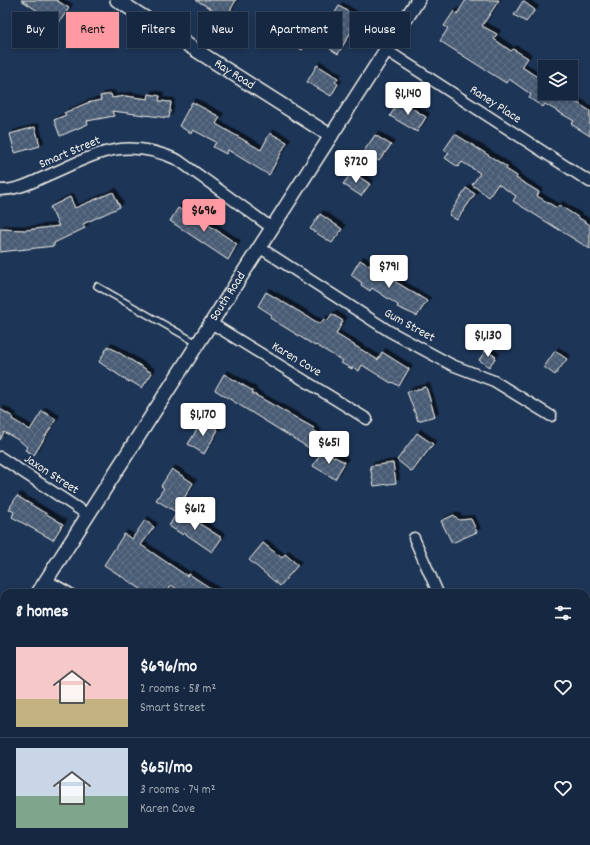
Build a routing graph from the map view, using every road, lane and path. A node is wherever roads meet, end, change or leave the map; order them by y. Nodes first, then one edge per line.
1 (117, 0) edge
2 (418, 0) edge
3 (386, 50) junction
4 (331, 136) junction
5 (590, 182) edge
6 (0, 190) edge
7 (272, 228) junction
8 (259, 247) junction
9 (97, 286) dead end
10 (211, 323) junction
11 (198, 344) junction
12 (552, 416) dead end
13 (367, 419) dead end
14 (0, 457) edge
15 (88, 515) junction
16 (414, 538) dead end
17 (46, 580) junction
18 (40, 589) edge
19 (60, 589) edge
20 (436, 589) edge

1 - 4 street, Ray Road
2 - 3 street, South Road
3 - 4 street, South Road
3 - 5 street, Raney Place
4 - 7 street, South Road
6 - 7 street, Smart Street
7 - 8 street, South Road
8 - 10 street, South Road
8 - 12 street, Gum Street
9 - 11 lane
10 - 11 street, South Road
10 - 13 street, Karen Cove
11 - 15 street, South Road
14 - 15 street, Jaxon Street
15 - 17 street, South Road
16 - 20 street
17 - 18 street, South Road
17 - 19 street

